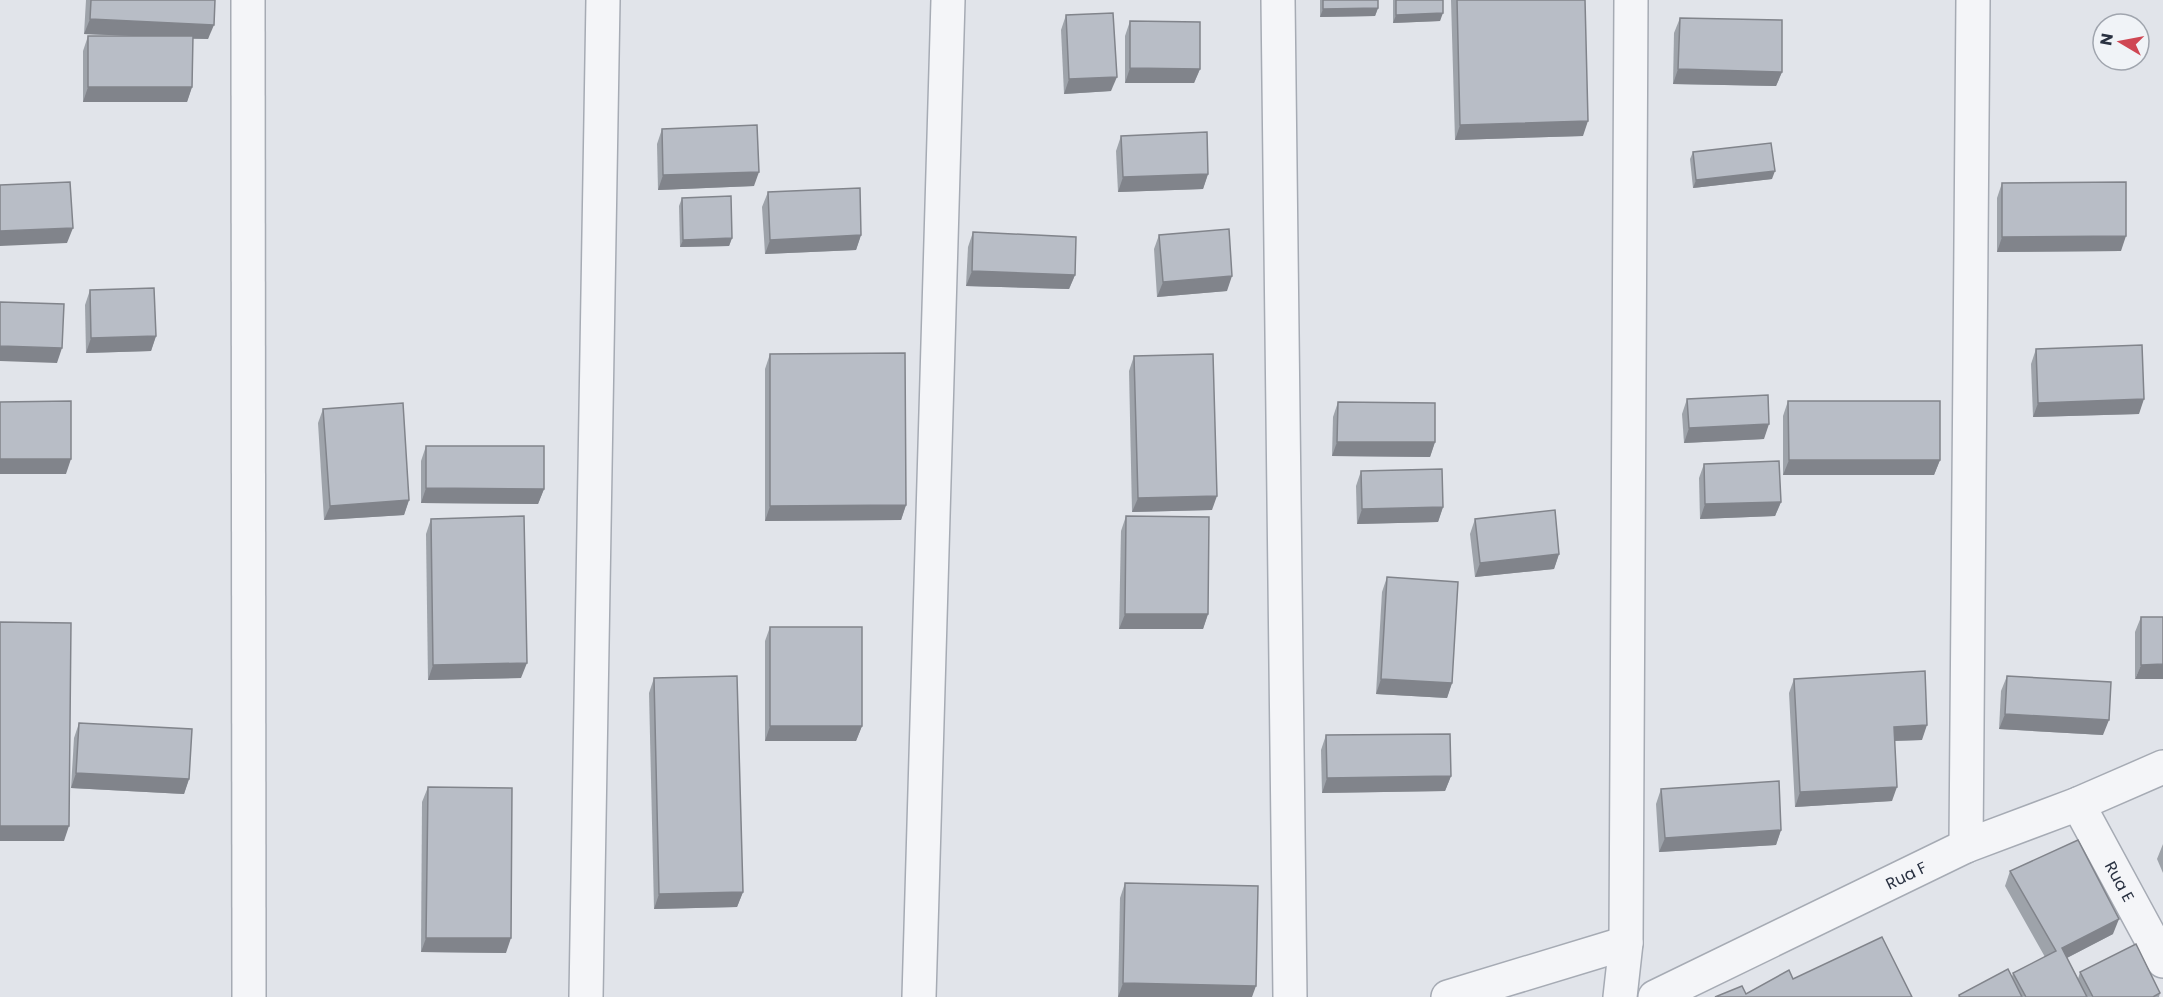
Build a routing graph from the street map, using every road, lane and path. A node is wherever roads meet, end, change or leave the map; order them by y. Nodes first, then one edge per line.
1 (248, 0) edge
2 (603, 0) edge
3 (948, 0) edge
4 (1278, 0) edge
5 (1631, 0) edge
6 (1973, 0) edge
7 (2163, 767) edge
8 (2078, 804) junction
9 (1966, 846) junction
10 (1626, 943) junction
11 (2163, 961) edge
12 (249, 997) edge
13 (586, 997) edge
14 (919, 997) edge
15 (1290, 997) edge
16 (1448, 997) edge
17 (1620, 997) edge
18 (1655, 997) edge

1 - 12 street
2 - 13 street
3 - 14 street
4 - 15 street
5 - 10 street
6 - 9 street
7 - 8 street, Rua F
8 - 9 street, Rua F
8 - 11 street, Rua E
9 - 18 street, Rua F
10 - 16 street
10 - 17 street

